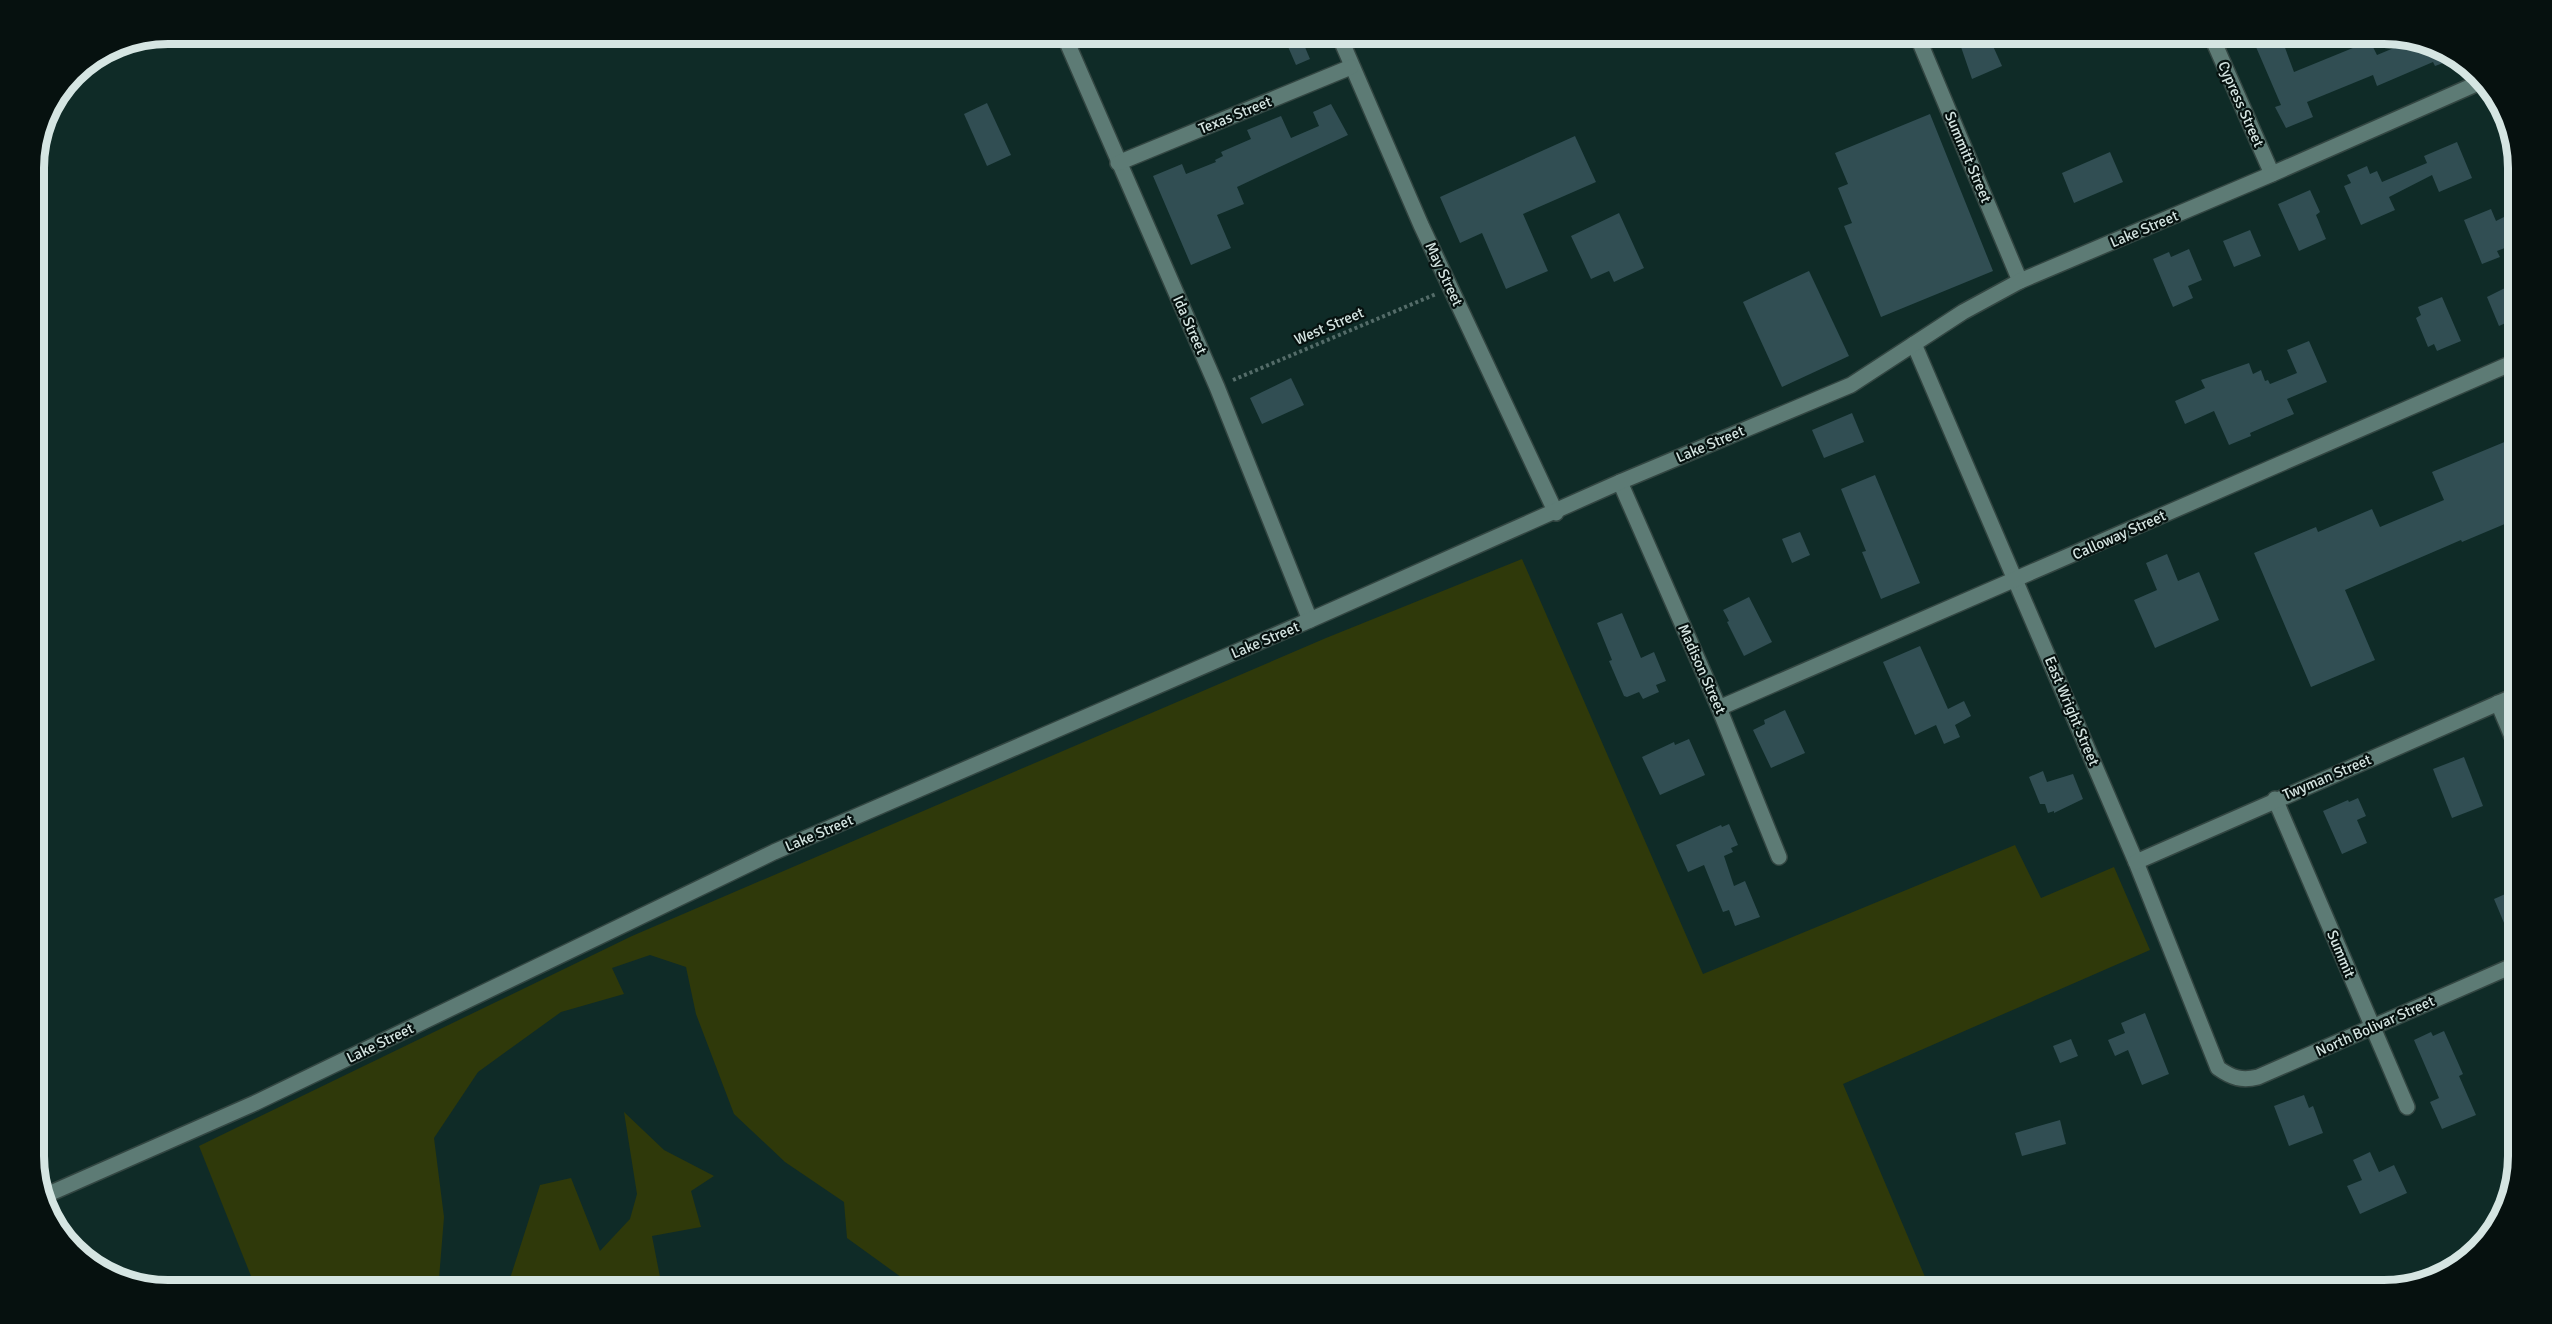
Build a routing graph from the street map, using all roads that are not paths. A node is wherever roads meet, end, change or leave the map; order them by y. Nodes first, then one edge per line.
1 (1068, 44) edge
2 (1342, 44) edge
3 (1921, 44) edge
4 (2215, 44) edge
5 (1351, 67) junction
6 (2476, 84) edge
7 (1118, 163) junction
8 (2272, 174) junction
9 (2020, 281) junction
10 (1914, 344) junction
11 (2508, 365) edge
12 (1620, 482) junction
13 (1556, 513) junction
14 (2017, 580) junction
15 (1310, 620) junction
16 (2508, 699) edge
17 (2498, 703) junction
18 (1719, 708) junction
19 (2508, 727) edge
20 (2275, 800) junction
21 (1779, 858) dead end
22 (2136, 862) junction
23 (2508, 968) edge
24 (2372, 1027) junction
25 (2229, 1076) joint
26 (2407, 1107) dead end
27 (49, 1194) edge

1 - 7 street, Ida Street
2 - 5 street, May Street
3 - 9 street, Summitt Street
4 - 8 street, Cypress Street
5 - 7 street, Texas Street
5 - 13 street, May Street
6 - 8 street, Lake Street
7 - 15 street, Ida Street
8 - 9 street, Lake Street
9 - 10 street, Lake Street
10 - 12 street, Lake Street
10 - 14 street, East Wright Street
11 - 14 street, Calloway Street
12 - 13 street, Lake Street
12 - 18 street, Madison Street
13 - 15 street, Lake Street
14 - 18 street, Calloway Street
14 - 22 street, East Wright Street
15 - 27 street, Lake Street
16 - 17 street, Twyman Street
17 - 19 street
17 - 20 street, Twyman Street
18 - 21 street, Madison Street
20 - 22 street, Twyman Street
20 - 24 street, Summit
22 - 25 street, East Wright Street
23 - 24 street, North Bolivar Street
24 - 25 street, North Bolivar Street
24 - 26 street, Summit

